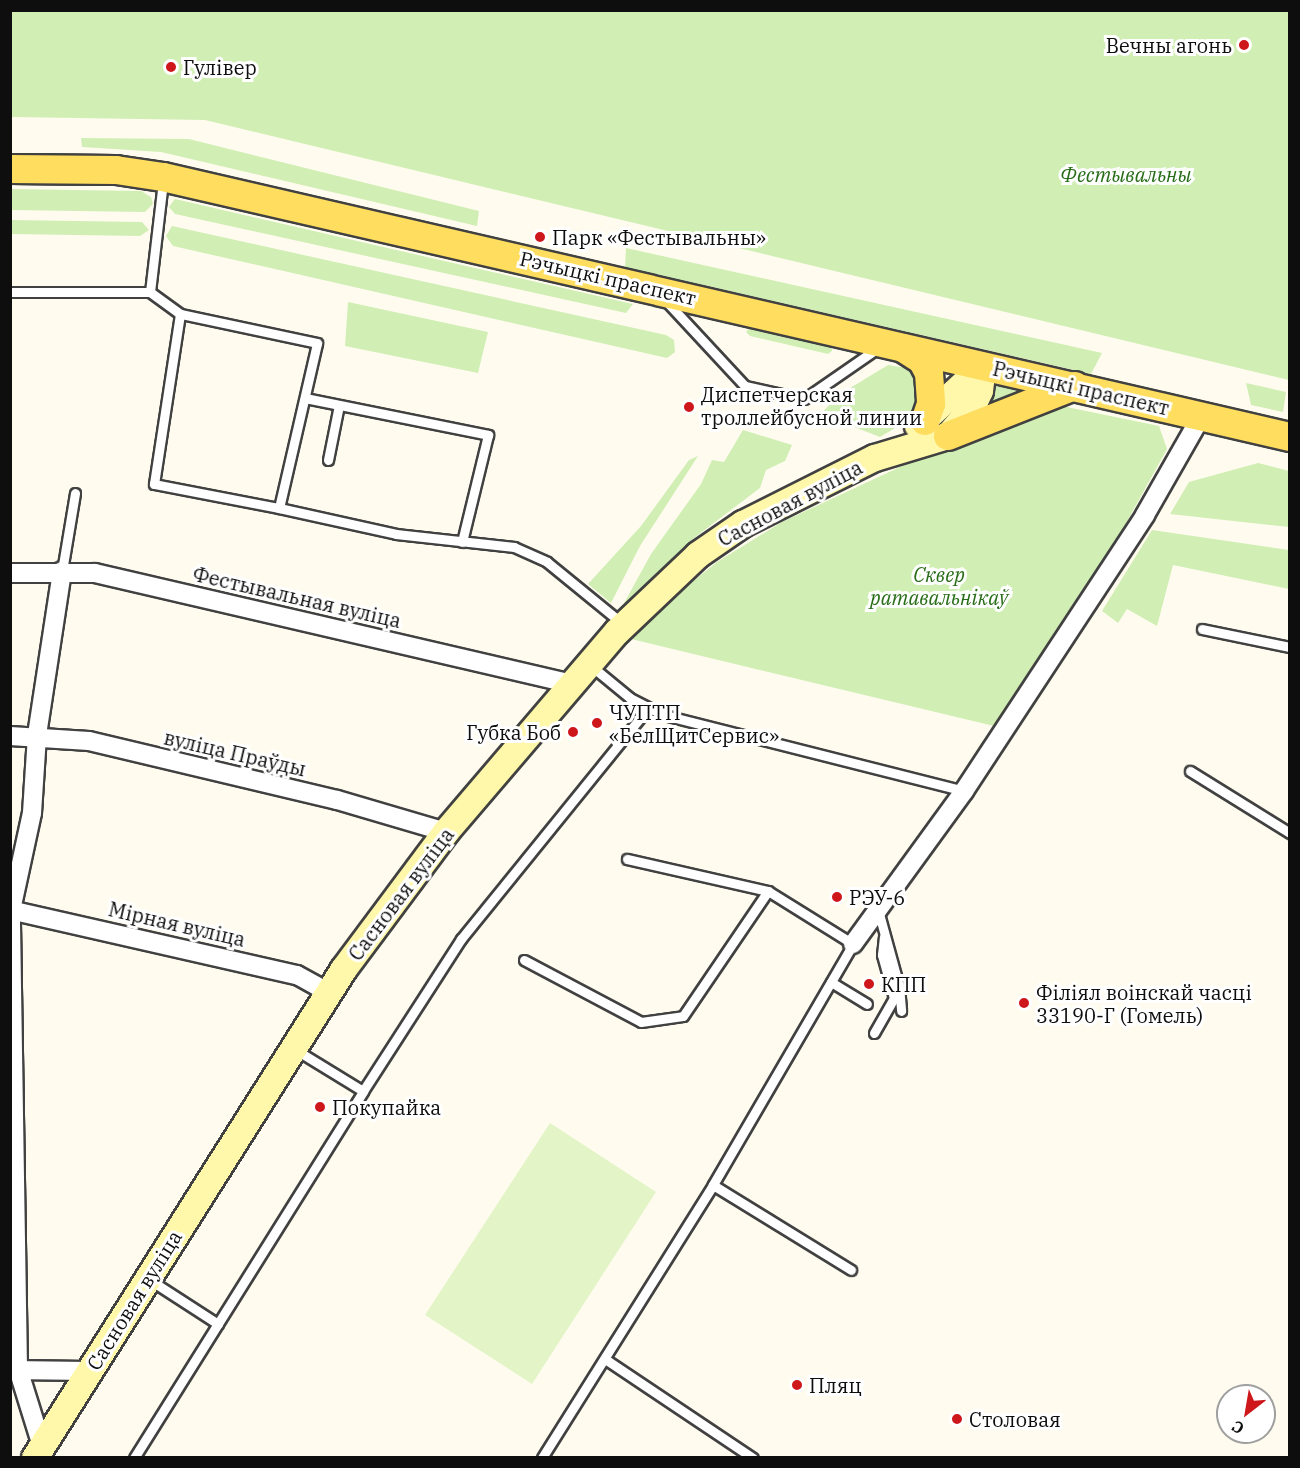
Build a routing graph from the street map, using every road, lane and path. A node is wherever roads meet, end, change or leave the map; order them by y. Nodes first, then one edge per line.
1 (10, 169) edge
2 (163, 177) junction
3 (656, 290) junction
4 (10, 292) edge
5 (150, 292) junction
6 (180, 314) junction
7 (893, 343) junction
8 (984, 366) junction
9 (1074, 386) junction
10 (304, 398) junction
11 (339, 405) junction
12 (1202, 415) junction
13 (937, 428) junction
14 (1290, 436) edge
15 (328, 460) dead end
16 (75, 493) dead end
17 (279, 508) junction
18 (462, 542) junction
19 (62, 571) junction
20 (10, 573) edge
21 (624, 625) junction
22 (1202, 629) dead end
23 (1290, 647) edge
24 (581, 674) junction
25 (647, 709) junction
26 (37, 735) junction
27 (10, 736) edge
28 (1190, 771) dead end
29 (964, 791) junction
30 (446, 832) junction
31 (1290, 833) edge
32 (627, 859) dead end
33 (768, 891) junction
34 (11, 910) edge
35 (878, 910) junction
36 (884, 937) junction
37 (853, 944) junction
38 (524, 960) dead end
39 (831, 982) junction
40 (329, 993) junction
41 (867, 1004) dead end
42 (901, 1011) dead end
43 (874, 1033) dead end
44 (294, 1048) junction
45 (363, 1091) junction
46 (713, 1185) junction
47 (851, 1270) dead end
48 (148, 1278) junction
49 (218, 1324) junction
50 (605, 1359) junction
51 (14, 1370) edge
52 (89, 1371) junction
53 (39, 1452) edge
54 (134, 1458) edge
55 (542, 1458) edge
56 (753, 1458) edge

1 - 2 main road, Рэчыцкі праспект
2 - 3 main road, Рэчыцкі праспект
2 - 5 lane
3 - 7 main road, Рэчыцкі праспект
3 - 7 lane
4 - 5 lane
5 - 6 lane
6 - 10 lane
6 - 17 lane
7 - 8 main road, Рэчыцкі праспект
7 - 13 main road
8 - 9 main road, Рэчыцкі праспект
8 - 13 main road, Сасновая вуліца
9 - 12 main road, Рэчыцкі праспект
9 - 13 main road
10 - 11 lane
10 - 17 lane
11 - 15 lane
11 - 18 lane
12 - 14 main road, Рэчыцкі праспект
12 - 29 street
13 - 21 main road, Сасновая вуліца
16 - 19 lane
17 - 18 lane
18 - 21 lane
19 - 20 street, Фестывальная вуліца
19 - 24 street, Фестывальная вуліца
19 - 26 street
21 - 24 main road, Сасновая вуліца
22 - 23 lane
24 - 25 lane
24 - 30 main road, Сасновая вуліца
25 - 29 lane
25 - 45 lane
26 - 27 street, вуліца Праўды
26 - 30 street, вуліца Праўды
26 - 34 street
28 - 31 lane
29 - 35 street
30 - 40 main road, Сасновая вуліца
32 - 33 lane
33 - 37 lane
33 - 38 lane
34 - 40 street, Мірная вуліца
34 - 51 street
35 - 36 lane
35 - 37 street
36 - 42 lane
36 - 43 lane
37 - 39 lane
39 - 41 lane
39 - 46 lane
40 - 44 main road, Сасновая вуліца
44 - 45 lane
44 - 48 main road, Сасновая вуліца
45 - 49 lane
46 - 47 lane
46 - 50 lane
48 - 49 lane
48 - 52 main road, Сасновая вуліца
49 - 54 lane
50 - 55 lane
50 - 56 lane
51 - 52 street
51 - 53 street
52 - 53 main road, Сасновая вуліца

